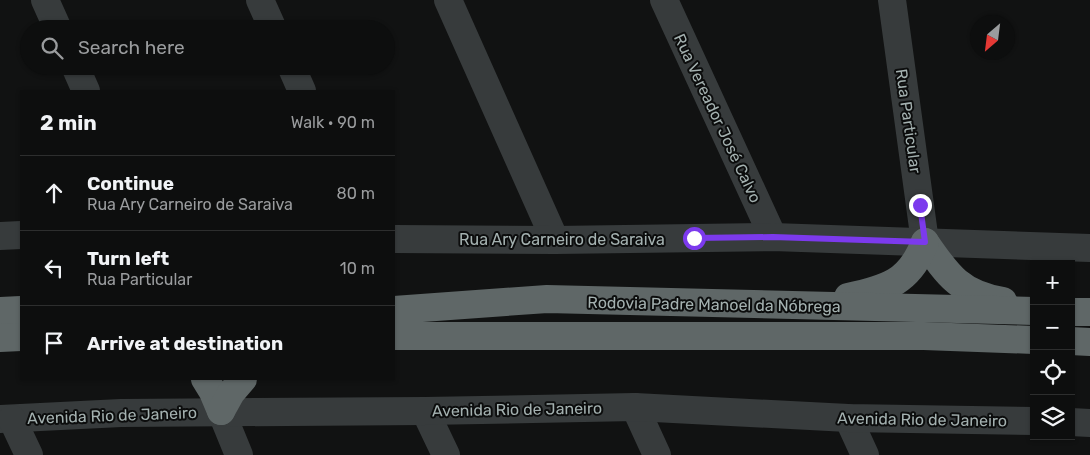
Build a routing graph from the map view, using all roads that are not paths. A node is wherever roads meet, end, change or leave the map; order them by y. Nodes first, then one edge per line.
1 (45, 0) edge
2 (260, 0) edge
3 (448, 0) edge
4 (664, 0) edge
5 (892, 0) edge
6 (54, 20) edge
7 (270, 20) edge
8 (79, 75) edge
9 (295, 75) edge
10 (86, 90) edge
11 (302, 90) edge
12 (20, 235) edge
13 (0, 236) edge
14 (773, 237) junction
15 (395, 239) edge
16 (555, 240) junction
17 (925, 242) junction
18 (1090, 248) edge
19 (1030, 305) edge
20 (804, 306) junction
21 (20, 310) edge
22 (395, 310) edge
23 (0, 311) edge
24 (1030, 311) edge
25 (1075, 312) edge
26 (1090, 312) edge
27 (395, 336) edge
28 (20, 337) edge
29 (0, 338) edge
30 (1030, 340) edge
31 (1075, 342) edge
32 (1090, 342) edge
33 (206, 380) edge
34 (242, 380) edge
35 (635, 407) junction
36 (425, 411) junction
37 (221, 412) junction
38 (848, 418) junction
39 (6, 419) edge
40 (1030, 422) edge
41 (1075, 422) edge
42 (1090, 423) edge
43 (29, 455) edge
44 (239, 455) edge
45 (446, 455) edge
46 (657, 455) edge
47 (864, 455) edge

1 - 6 street
2 - 7 street
3 - 16 street
4 - 14 street, Rua Vereador José Calvo
5 - 17 street, Rua Particular
8 - 10 street
9 - 11 street
12 - 13 street
14 - 16 street, Rua Ary Carneiro de Saraiva
14 - 17 street, Rua Ary Carneiro de Saraiva
15 - 16 street, Rua Ary Carneiro de Saraiva
17 - 18 street, Rua Ary Carneiro de Saraiva
17 - 19 highway
17 - 20 highway
20 - 22 highway, Rodovia Padre Manoel da Nóbrega
20 - 24 highway, Rodovia Padre Manoel da Nóbrega
21 - 23 highway
25 - 26 highway
27 - 30 highway, Rodovia Padre Manoel da Nóbrega
28 - 29 highway
31 - 32 highway
33 - 37 highway
34 - 37 highway
35 - 36 street, Avenida Rio de Janeiro
35 - 38 street, Avenida Rio de Janeiro
35 - 46 street
36 - 37 street, Avenida Rio de Janeiro
36 - 45 street
37 - 39 street, Avenida Rio de Janeiro
37 - 44 street
38 - 40 street, Avenida Rio de Janeiro
38 - 47 street
39 - 43 street
41 - 42 street

